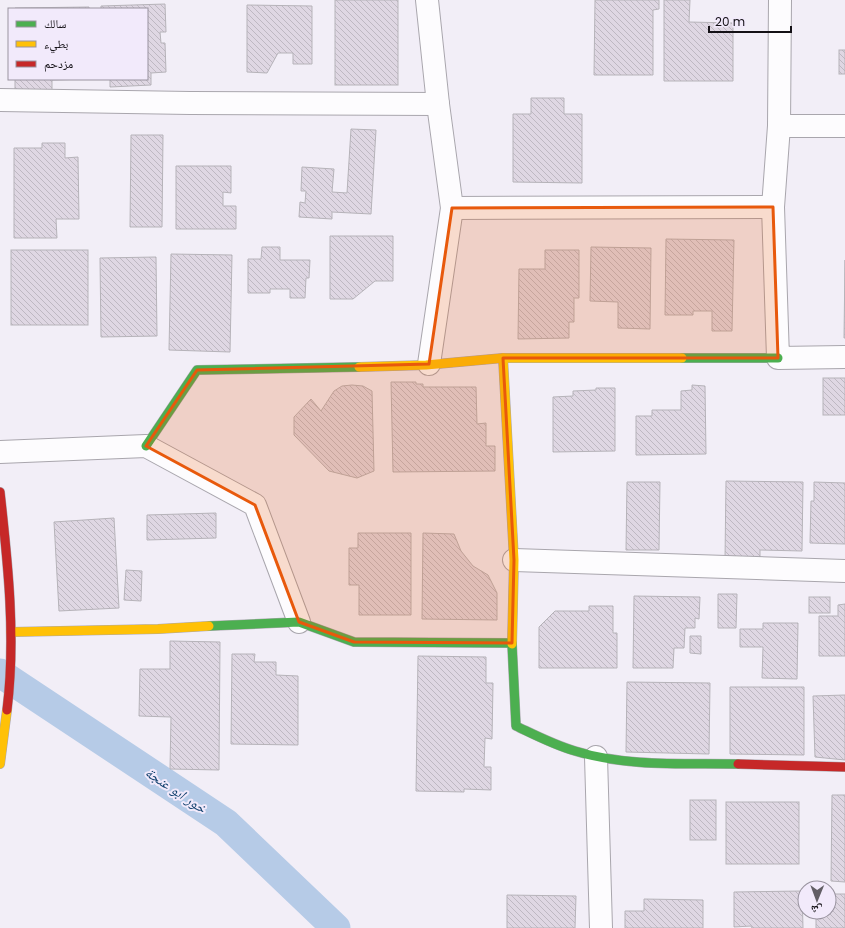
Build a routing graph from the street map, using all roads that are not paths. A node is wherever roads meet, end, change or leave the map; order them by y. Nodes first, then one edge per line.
1 (427, 0) edge
2 (780, 0) edge
3 (0, 100) edge
4 (438, 104) junction
5 (779, 126) junction
6 (845, 126) edge
7 (773, 207) junction
8 (452, 208) junction
9 (845, 357) edge
10 (503, 358) junction
11 (778, 358) junction
12 (429, 364) junction
13 (146, 446) junction
14 (0, 452) edge
15 (0, 492) edge
16 (514, 560) junction
17 (845, 571) edge
18 (299, 622) junction
19 (10, 635) junction
20 (512, 643) junction
21 (596, 757) junction
22 (0, 764) edge
23 (845, 767) edge
24 (602, 928) edge

1 - 4 street
2 - 5 street
3 - 4 street
4 - 8 street
5 - 6 street
5 - 7 street
7 - 8 street
7 - 11 street
8 - 12 street
9 - 11 street
10 - 11 street
10 - 12 street
10 - 16 street
12 - 13 street
13 - 14 street
13 - 18 street
15 - 19 street
16 - 17 street
16 - 20 street
18 - 19 street
18 - 20 street
19 - 22 street
20 - 21 street
21 - 23 street
21 - 24 street

